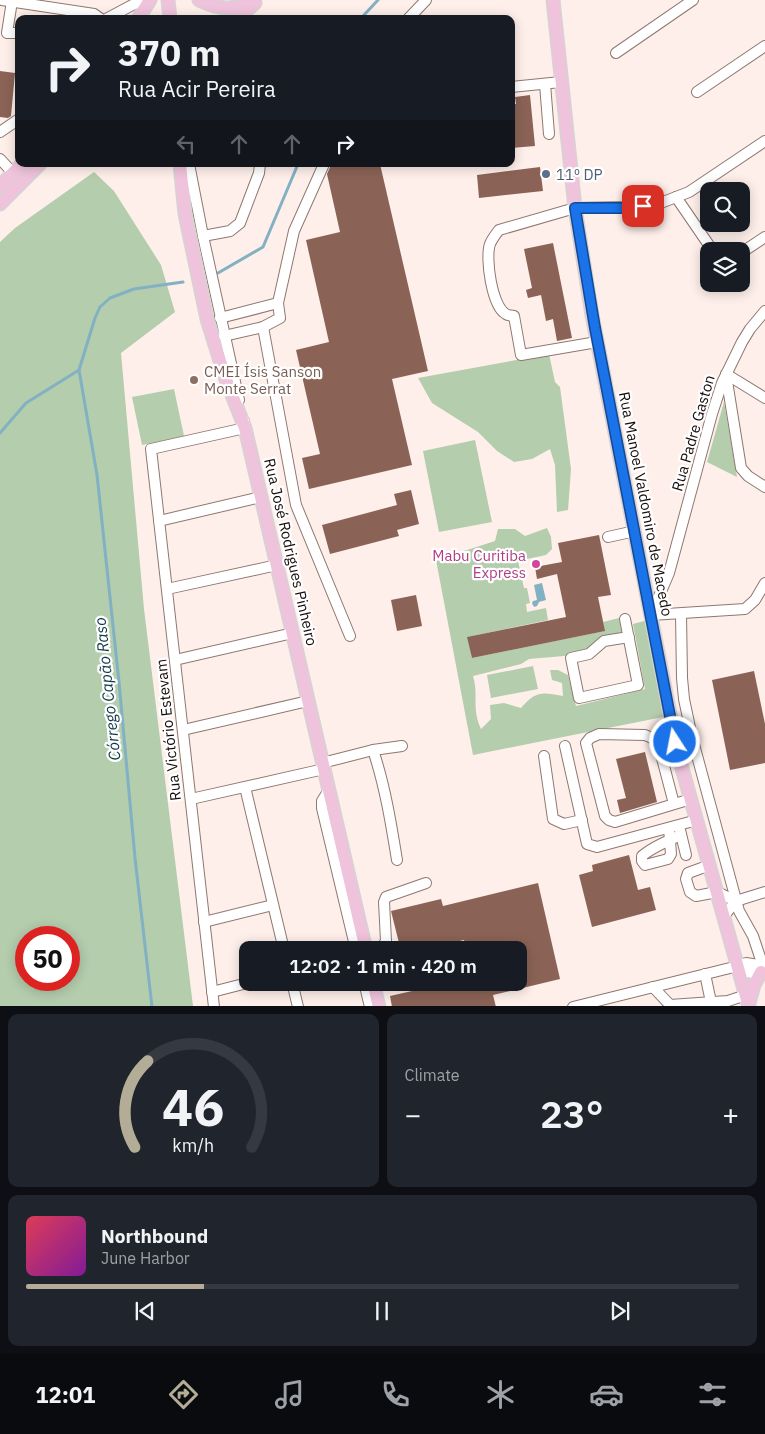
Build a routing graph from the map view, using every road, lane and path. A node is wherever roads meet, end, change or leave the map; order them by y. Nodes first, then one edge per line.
1 (168, 0) edge
2 (199, 0) edge
3 (426, 0) edge
4 (553, 0) edge
5 (693, 0) edge
6 (7, 1) edge
7 (142, 1) edge
8 (256, 1) edge
9 (95, 15) edge
10 (114, 15) edge
11 (135, 15) edge
12 (139, 15) edge
13 (170, 15) edge
14 (241, 15) edge
15 (412, 15) edge
16 (15, 33) edge
17 (765, 46) edge
18 (616, 53) dead end
19 (562, 82) junction
20 (545, 84) junction
21 (515, 87) edge
22 (697, 92) dead end
23 (15, 122) edge
24 (0, 132) edge
25 (549, 134) dead end
26 (765, 141) edge
27 (0, 159) edge
28 (15, 166) edge
29 (37, 167) edge
30 (180, 167) edge
31 (190, 167) edge
32 (260, 167) edge
33 (323, 167) edge
34 (18, 168) edge
35 (0, 186) edge
36 (182, 192) junction
37 (676, 197) junction
38 (0, 204) edge
39 (575, 208) junction
40 (202, 236) junction
41 (765, 237) edge
42 (707, 242) edge
43 (750, 246) edge
44 (278, 303) junction
45 (765, 311) edge
46 (220, 318) junction
47 (263, 326) junction
48 (224, 336) junction
49 (597, 342) junction
50 (726, 374) junction
51 (765, 398) edge
52 (245, 428) junction
53 (765, 487) edge
54 (261, 497) junction
55 (159, 521) junction
56 (635, 531) junction
57 (608, 537) dead end
58 (277, 565) junction
59 (669, 573) junction
60 (765, 583) edge
61 (646, 585) junction
62 (167, 589) junction
63 (681, 614) junction
64 (651, 615) junction
65 (625, 619) dead end
66 (292, 633) junction
67 (350, 636) dead end
68 (629, 637) junction
69 (175, 660) junction
70 (308, 701) junction
71 (183, 730) junction
72 (402, 746) dead end
73 (565, 746) dead end
74 (373, 750) junction
75 (544, 756) dead end
76 (323, 766) junction
77 (245, 787) junction
78 (329, 790) junction
79 (691, 799) junction
80 (191, 800) junction
81 (674, 804) junction
82 (582, 820) junction
83 (697, 820) junction
84 (674, 826) junction
85 (681, 835) junction
86 (686, 854) dead end
87 (397, 860) dead end
88 (710, 864) junction
89 (426, 883) dead end
90 (717, 892) junction
91 (765, 892) edge
92 (736, 901) junction
93 (273, 906) junction
94 (724, 916) junction
95 (204, 922) junction
96 (282, 941) edge
97 (354, 941) edge
98 (364, 941) edge
99 (386, 941) edge
100 (757, 949) junction
101 (742, 964) junction
102 (764, 969) edge
103 (705, 974) junction
104 (239, 985) edge
105 (653, 987) junction
106 (294, 991) edge
107 (366, 991) edge
108 (375, 991) edge
109 (212, 992) junction
110 (711, 1002) junction
111 (748, 1002) edge
112 (729, 1004) edge
113 (214, 1006) edge
114 (298, 1006) edge
115 (370, 1006) edge
116 (379, 1006) edge
117 (574, 1006) edge

1 - 13 main road
2 - 8 main road
3 - 15 street
4 - 19 main road, Rua Manoel Valdomiro de Macedo
5 - 18 street
6 - 9 street
6 - 16 street
7 - 10 street
7 - 11 main road
7 - 12 main road
8 - 14 main road
17 - 22 street
19 - 20 street
19 - 39 main road, Rua Manoel Valdomiro de Macedo
20 - 21 street
20 - 25 street
23 - 24 street
26 - 37 street
27 - 28 street
29 - 38 main road
30 - 36 main road, Rua José Rodrigues Pinheiro
31 - 40 street
32 - 40 street
33 - 44 street
34 - 35 main road
36 - 40 street
36 - 52 main road, Rua José Rodrigues Pinheiro
37 - 39 street
37 - 42 street
39 - 49 main road, Rua Manoel Valdomiro de Macedo
39 - 49 street
40 - 46 street
41 - 43 street
44 - 46 street
44 - 47 street
45 - 50 street, Rua Padre Gaston
46 - 48 street
47 - 48 street
47 - 67 street
48 - 52 street
49 - 56 main road, Rua Manoel Valdomiro de Macedo
50 - 51 street
50 - 53 street
50 - 59 street, Rua Padre Gaston
52 - 54 main road, Rua José Rodrigues Pinheiro
52 - 55 street, Rua Victório Estevam
54 - 55 street
54 - 58 main road, Rua José Rodrigues Pinheiro
55 - 62 street, Rua Victório Estevam
56 - 57 street
56 - 61 main road, Rua Manoel Valdomiro de Macedo
58 - 62 street
58 - 66 main road, Rua José Rodrigues Pinheiro
59 - 61 street
59 - 64 street, Rua Padre Gaston
60 - 63 street
61 - 64 main road, Rua Manoel Valdomiro de Macedo
62 - 69 street, Rua Victório Estevam
63 - 64 street
63 - 92 street
64 - 79 main road, Rua Manoel Valdomiro de Macedo
65 - 68 street
66 - 69 street
66 - 70 main road, Rua José Rodrigues Pinheiro
68 - 68 street
69 - 71 street, Rua Victório Estevam
70 - 71 street
70 - 76 main road, Rua José Rodrigues Pinheiro
71 - 80 street, Rua Victório Estevam
72 - 74 street
73 - 82 street
74 - 76 street
74 - 87 street
75 - 82 street
76 - 77 street
76 - 78 main road, Rua José Rodrigues Pinheiro
77 - 80 street
77 - 93 street
78 - 97 street
78 - 98 main road, Rua José Rodrigues Pinheiro
79 - 81 street
79 - 83 main road, Rua Manoel Valdomiro de Macedo
80 - 95 street, Rua Victório Estevam
81 - 81 street
82 - 84 street
83 - 84 street
83 - 88 main road, Rua Manoel Valdomiro de Macedo
84 - 85 street
84 - 85 street
85 - 86 street
88 - 90 main road, Rua Manoel Valdomiro de Macedo
88 - 90 street
89 - 99 street
90 - 92 street
90 - 94 main road, Rua Manoel Valdomiro de Macedo
91 - 92 street
92 - 94 street
92 - 100 street
93 - 95 street
93 - 96 street
94 - 101 main road, Rua Manoel Valdomiro de Macedo
95 - 109 street, Rua Victório Estevam
100 - 101 street
100 - 102 street
101 - 102 street
101 - 103 street
101 - 111 main road, Rua Manoel Valdomiro de Macedo
102 - 111 main road
103 - 105 street
103 - 110 street
104 - 109 street
105 - 110 street
105 - 117 street
106 - 114 street
107 - 115 street
108 - 116 main road
109 - 113 street, Rua Victório Estevam
110 - 112 street
111 - 112 street

